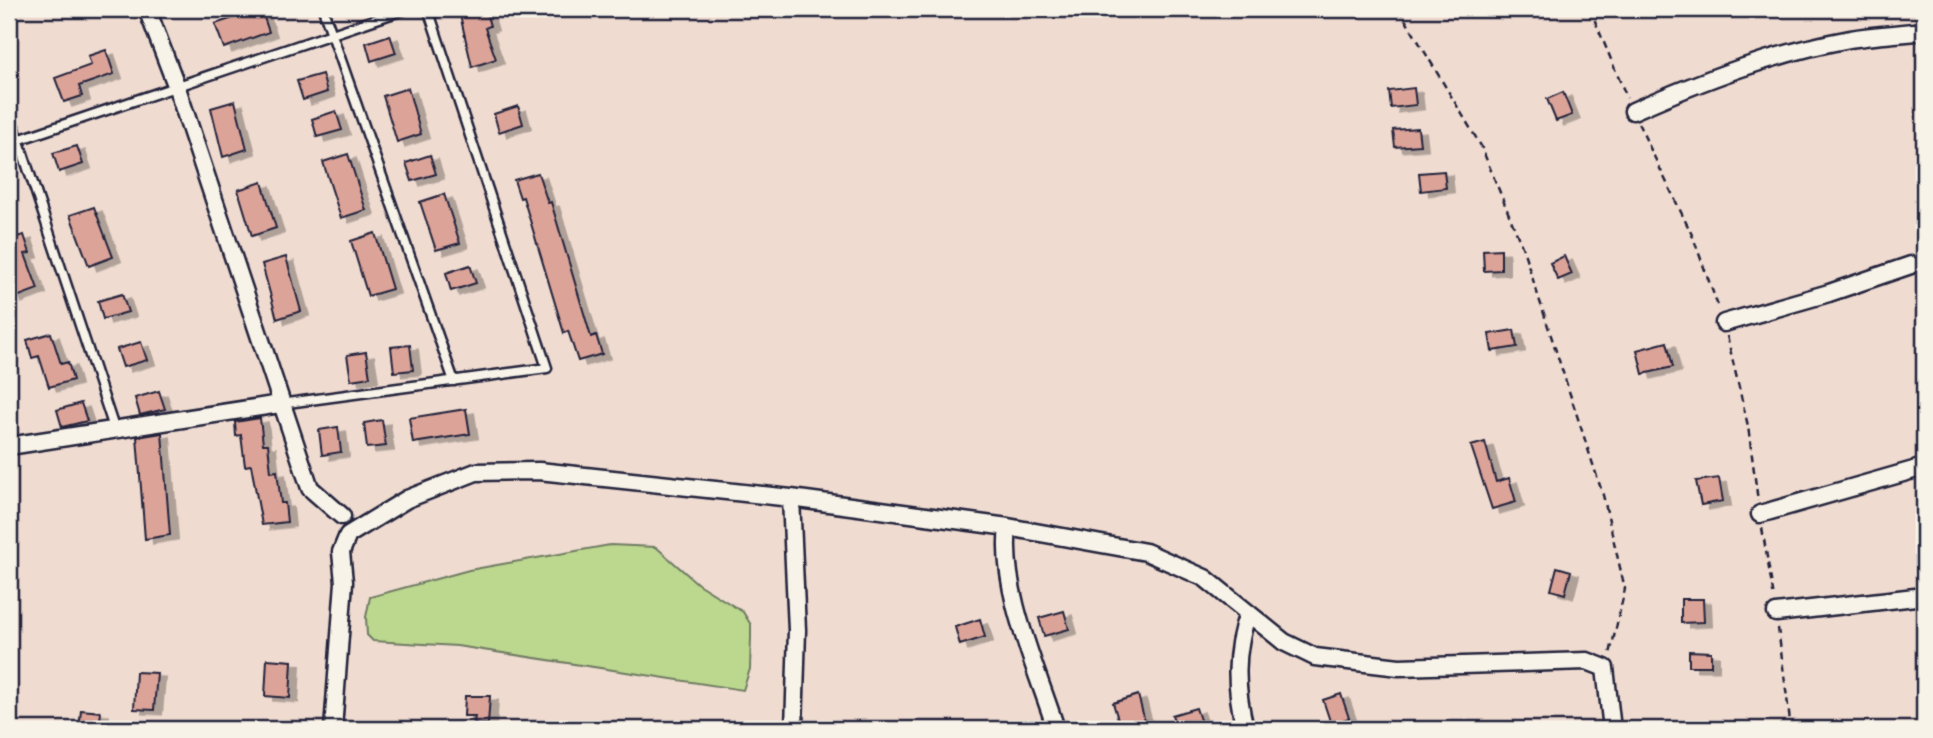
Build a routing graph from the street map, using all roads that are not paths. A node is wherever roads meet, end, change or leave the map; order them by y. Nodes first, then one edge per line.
1 (147, 9) edge
2 (323, 9) edge
3 (407, 9) edge
4 (428, 9) edge
5 (1924, 31) edge
6 (332, 34) junction
7 (176, 85) junction
8 (9, 111) edge
9 (1633, 111) road end
10 (19, 139) junction
11 (9, 143) edge
12 (1911, 265) dead end
13 (1724, 323) road end
14 (454, 381) junction
15 (280, 404) junction
16 (115, 431) junction
17 (9, 446) edge
18 (1924, 467) edge
19 (791, 498) junction
20 (1760, 514) road end
21 (342, 516) dead end
22 (1008, 527) junction
23 (1924, 596) edge
24 (1248, 613) junction
25 (1776, 613) road end
26 (333, 729) edge
27 (794, 729) edge
28 (1056, 729) edge
29 (1245, 729) edge
30 (1612, 729) edge

1 - 7 street
2 - 6 lane
3 - 6 lane
4 - 14 lane
5 - 9 street
6 - 7 lane
6 - 14 lane
7 - 10 lane
7 - 15 street
8 - 10 lane
10 - 11 lane
10 - 16 lane
12 - 13 street
14 - 15 lane
15 - 16 street
15 - 21 street
16 - 17 street
18 - 20 street
19 - 22 street
19 - 26 street
19 - 27 street
22 - 24 street
22 - 28 street
23 - 25 street
24 - 29 street
24 - 30 street

